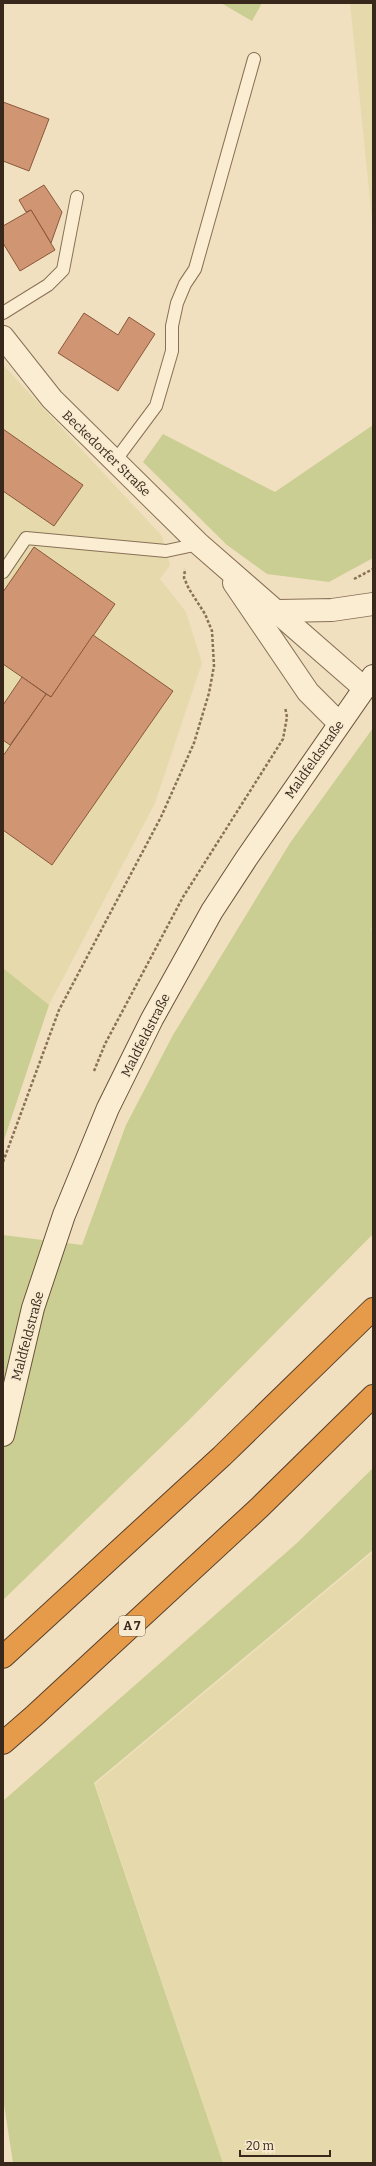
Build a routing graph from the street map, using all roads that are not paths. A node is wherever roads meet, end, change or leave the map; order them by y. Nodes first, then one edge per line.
1 (254, 59) dead end
2 (77, 197) dead end
3 (3, 313) edge
4 (3, 337) edge
5 (115, 461) junction
6 (199, 544) junction
7 (220, 562) junction
8 (3, 572) edge
9 (373, 604) edge
10 (279, 612) junction
11 (369, 682) edge
12 (339, 723) junction
13 (373, 1309) edge
14 (373, 1396) edge
15 (3, 1435) edge
16 (3, 1657) edge
17 (3, 1743) edge

1 - 5 lane
2 - 3 lane
4 - 5 main road, Beckedorfer Straße
5 - 6 main road, Beckedorfer Straße
6 - 7 main road, Beckedorfer Straße
6 - 8 lane
7 - 10 main road, Beckedorfer Straße
7 - 12 main road, Beckedorfer Straße
9 - 10 main road
10 - 11 main road, Beckedorfer Straße
11 - 12 main road, Maldfeldstraße
12 - 15 main road, Maldfeldstraße
13 - 16 highway
14 - 17 highway, A 7

